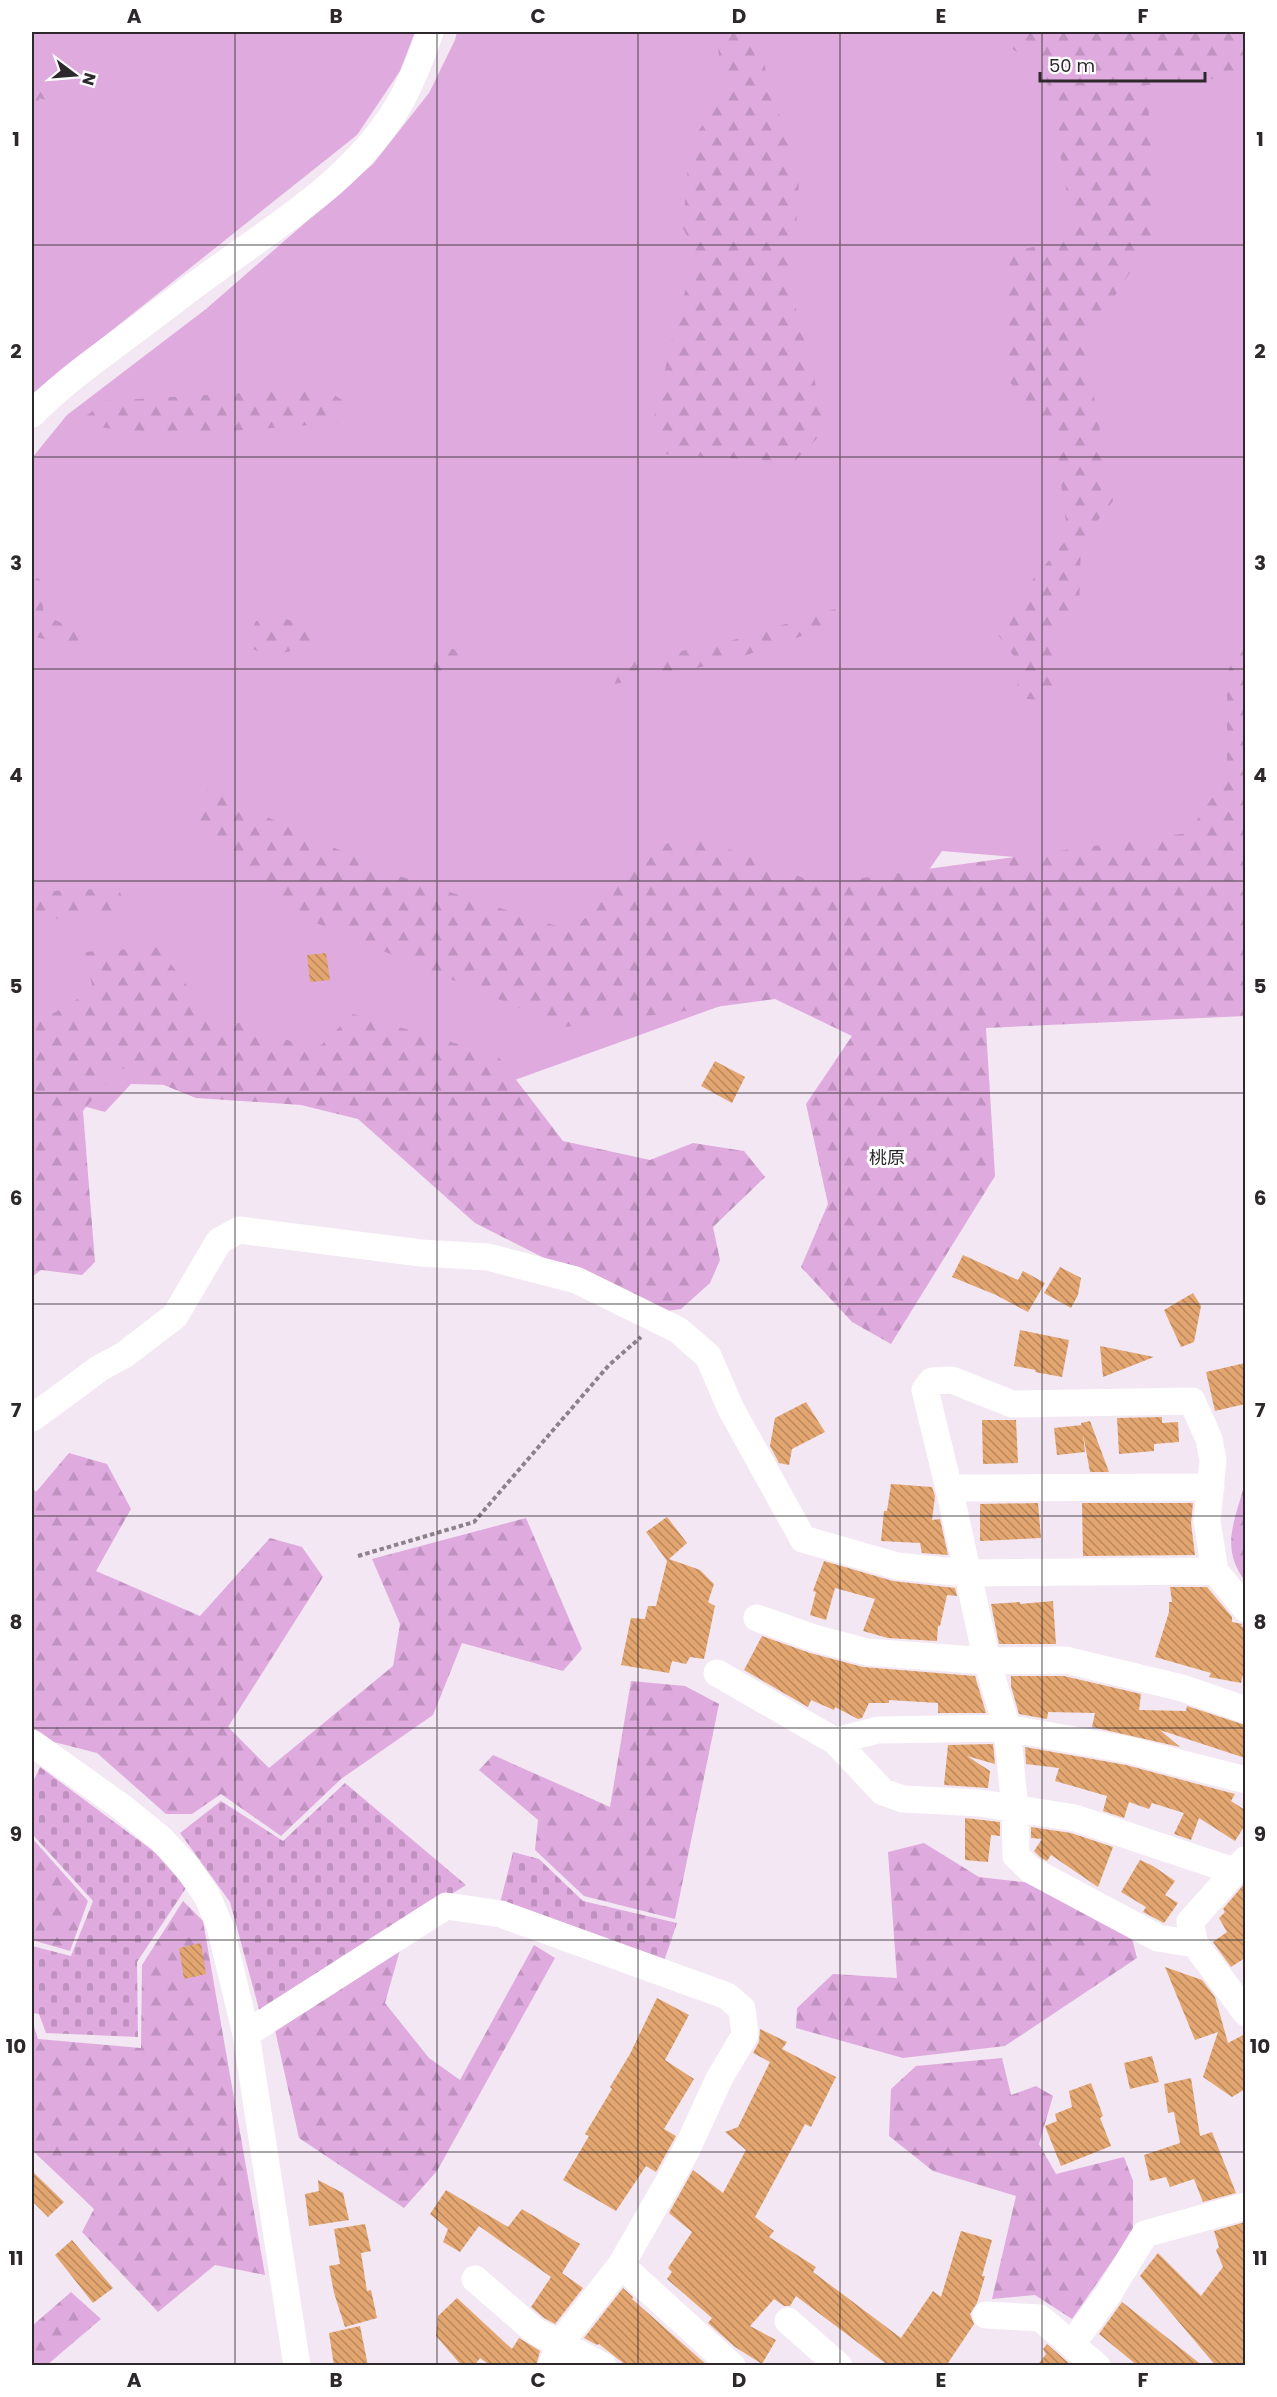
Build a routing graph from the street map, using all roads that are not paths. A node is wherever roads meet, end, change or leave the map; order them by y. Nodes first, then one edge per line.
1 (430, 32) edge
2 (32, 414) edge
3 (32, 1418) edge
4 (1210, 1487) junction
5 (951, 1497) junction
6 (1215, 1571) junction
7 (966, 1573) junction
8 (1245, 1609) edge
9 (757, 1618) dead end
10 (987, 1661) junction
11 (717, 1673) dead end
12 (1245, 1710) edge
13 (1007, 1728) junction
14 (835, 1741) junction
15 (32, 1743) edge
16 (1245, 1780) edge
17 (1015, 1809) junction
18 (1240, 1865) edge
19 (1196, 1944) junction
20 (1245, 2013) edge
21 (246, 2034) junction
22 (1245, 2206) edge
23 (621, 2265) junction
24 (475, 2279) dead end
25 (986, 2315) dead end
26 (788, 2321) dead end
27 (1072, 2344) junction
28 (556, 2354) edge
29 (297, 2366) edge
30 (603, 2366) edge
31 (732, 2366) edge
32 (839, 2366) edge
33 (1097, 2366) edge

1 - 2 street
3 - 7 street
4 - 5 street
4 - 5 street
4 - 6 street
5 - 7 street
6 - 7 street
6 - 8 street
7 - 10 street
9 - 10 street
10 - 12 street
10 - 13 street
11 - 14 street
13 - 14 street
13 - 16 street
13 - 17 street
14 - 17 street
15 - 21 street
17 - 18 street
17 - 19 street
18 - 19 street
19 - 20 street
21 - 23 street
21 - 29 street
22 - 27 street
23 - 28 street
23 - 31 street
24 - 28 street
25 - 27 street
26 - 32 street
27 - 33 street
28 - 30 street

